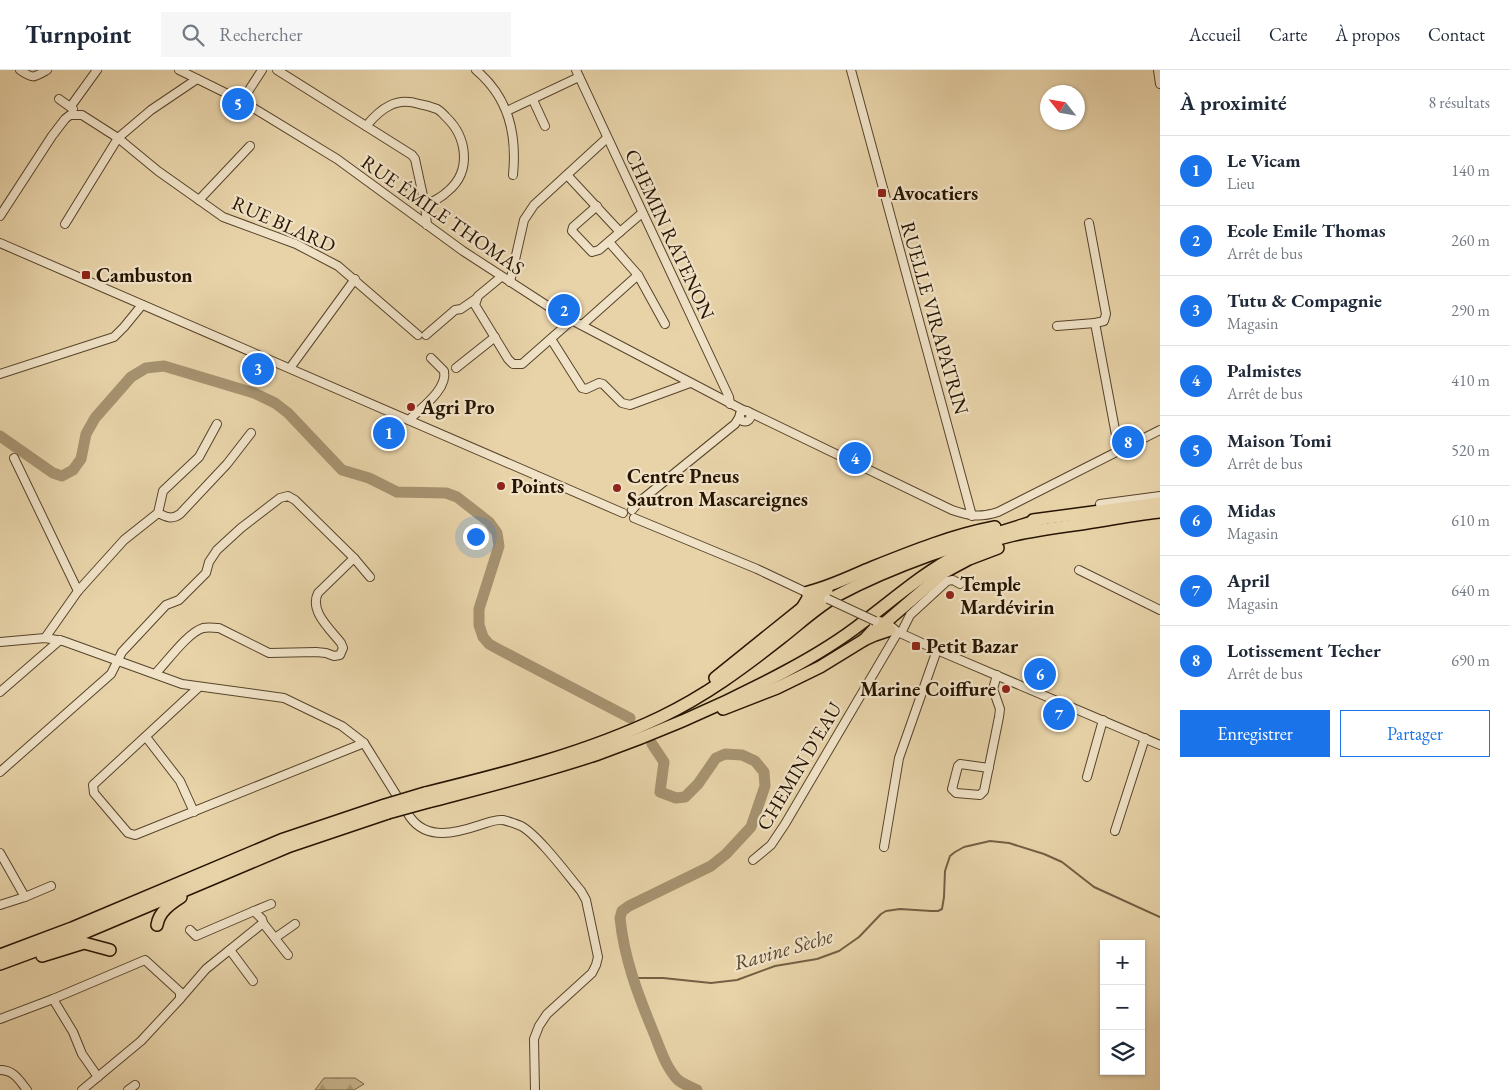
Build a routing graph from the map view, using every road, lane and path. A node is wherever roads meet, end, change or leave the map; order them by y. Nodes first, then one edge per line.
1 (20, 70) edge
2 (47, 70) edge
3 (97, 70) edge
4 (179, 70) edge
5 (262, 70) edge
6 (277, 70) edge
7 (476, 70) edge
8 (851, 70) edge
9 (1158, 70) edge
10 (578, 74) edge
11 (197, 79) junction
12 (1160, 80) edge
13 (1160, 84) edge
14 (59, 98) dead end
15 (533, 100) junction
16 (242, 101) junction
17 (71, 106) junction
18 (506, 111) junction
19 (75, 114) junction
20 (366, 126) junction
21 (545, 126) dead end
22 (118, 138) junction
23 (607, 138) junction
24 (250, 146) dead end
25 (513, 175) dead end
26 (567, 175) junction
27 (199, 200) junction
28 (425, 205) junction
29 (596, 206) junction
30 (642, 213) junction
31 (0, 216) edge
32 (1089, 223) dead end
33 (65, 224) dead end
34 (426, 225) junction
35 (620, 232) junction
36 (609, 242) junction
37 (0, 243) edge
38 (638, 275) junction
39 (501, 277) junction
40 (354, 280) junction
41 (510, 282) junction
42 (478, 296) junction
43 (142, 305) junction
44 (572, 320) junction
45 (1095, 323) junction
46 (665, 324) dead end
47 (582, 325) junction
48 (1057, 326) dead end
49 (418, 335) dead end
50 (426, 335) dead end
51 (495, 337) junction
52 (551, 339) junction
53 (430, 358) dead end
54 (290, 368) junction
55 (456, 368) dead end
56 (0, 374) edge
57 (690, 383) junction
58 (730, 404) junction
59 (743, 415) junction
60 (409, 420) junction
61 (217, 424) dead end
62 (1160, 430) edge
63 (251, 432) dead end
64 (1119, 451) junction
65 (14, 458) dead end
66 (1160, 496) edge
67 (1160, 503) edge
68 (1100, 504) dead end
69 (1160, 512) edge
70 (158, 514) junction
71 (633, 514) junction
72 (972, 516) junction
73 (1039, 520) junction
74 (1082, 524) junction
75 (354, 558) junction
76 (1079, 570) dead end
77 (370, 577) dead end
78 (960, 584) dead end
79 (78, 591) junction
80 (808, 592) junction
81 (827, 595) junction
82 (802, 608) junction
83 (1160, 610) edge
84 (891, 628) junction
85 (45, 638) junction
86 (60, 640) junction
87 (0, 642) edge
88 (937, 650) junction
89 (117, 661) junction
90 (155, 674) junction
91 (997, 675) junction
92 (199, 687) junction
93 (0, 692) edge
94 (697, 715) junction
95 (1103, 720) junction
96 (146, 737) junction
97 (1145, 738) junction
98 (611, 739) junction
99 (364, 743) junction
100 (1160, 745) edge
101 (989, 768) junction
102 (0, 772) edge
103 (1087, 777) dead end
104 (426, 798) junction
105 (387, 809) junction
106 (194, 812) junction
107 (1115, 831) dead end
108 (884, 847) dead end
109 (0, 853) edge
110 (753, 860) dead end
111 (51, 886) dead end
112 (195, 886) junction
113 (25, 897) junction
114 (270, 904) dead end
115 (0, 905) edge
116 (254, 911) junction
117 (263, 923) junction
118 (296, 924) dead end
119 (157, 925) dead end
120 (190, 930) dead end
121 (275, 938) junction
122 (110, 950) dead end
123 (230, 950) junction
124 (0, 955) edge
125 (288, 955) dead end
126 (0, 964) edge
127 (0, 970) edge
128 (253, 981) dead end
129 (53, 999) junction
130 (180, 999) junction
131 (0, 1019) edge
132 (0, 1070) edge
133 (98, 1077) junction
134 (27, 1090) edge
135 (82, 1090) edge
136 (535, 1090) edge

1 - 2 street
3 - 17 street
4 - 11 street, RUE ÉMILE THOMAS
5 - 16 street
6 - 20 street
7 - 18 street
8 - 72 street, RUELLE VIRAPATRIN
9 - 12 street
10 - 15 street
10 - 23 street, CHEMIN RATENON
11 - 16 street, RUE ÉMILE THOMAS
11 - 22 street
12 - 13 street
14 - 17 street
15 - 18 street
15 - 21 street
16 - 34 street, RUE ÉMILE THOMAS
17 - 19 street
18 - 25 street
19 - 22 street, RUE BLARD
19 - 31 street
20 - 28 street
20 - 28 street
22 - 27 street, RUE BLARD
22 - 33 street
23 - 26 street
23 - 30 street, CHEMIN RATENON
24 - 27 street, RUE BLARD
26 - 29 street
26 - 41 street
27 - 40 street, RUE BLARD
28 - 34 street
29 - 35 street
29 - 36 street
30 - 35 street
30 - 58 street, CHEMIN RATENON
32 - 45 street
34 - 39 street, RUE ÉMILE THOMAS
35 - 36 street
36 - 38 street
37 - 43 street
38 - 46 street
38 - 47 street
39 - 41 street, RUE ÉMILE THOMAS
39 - 42 street
40 - 49 street, RUE BLARD
40 - 54 street
41 - 44 street, RUE ÉMILE THOMAS
42 - 50 street
42 - 51 street
43 - 54 street
43 - 56 street
44 - 47 street, RUE ÉMILE THOMAS
44 - 52 street
45 - 48 street
45 - 64 street
47 - 57 street, RUE ÉMILE THOMAS
51 - 52 street
51 - 55 street
52 - 57 street
53 - 60 street
54 - 60 street
57 - 58 street, RUE ÉMILE THOMAS
58 - 59 street
59 - 71 street
59 - 72 street
60 - 71 street
61 - 70 street
62 - 64 street
63 - 70 street
64 - 72 street
65 - 79 street
66 - 68 street
67 - 73 highway
69 - 74 highway
70 - 79 street
71 - 80 street
73 - 81 highway
73 - 98 highway
74 - 84 highway
74 - 94 highway
75 - 77 street
75 - 89 street
75 - 90 street
76 - 83 street
78 - 84 street, CHEMIN D'EAU
79 - 85 street
80 - 81 highway
80 - 82 highway
81 - 82 highway
81 - 84 street, bridge
82 - 98 highway
84 - 88 street
84 - 94 highway
84 - 110 street, CHEMIN D'EAU
85 - 86 street
85 - 87 street
86 - 89 street
86 - 93 street
88 - 91 street
88 - 108 street
89 - 90 street
89 - 102 street
90 - 92 street
91 - 95 street
91 - 101 street
92 - 96 street
92 - 99 street
94 - 104 highway
95 - 97 street
95 - 103 street
96 - 106 street
96 - 106 street
97 - 100 street
97 - 107 street
98 - 104 highway
99 - 106 street
99 - 136 street
101 - 101 street
104 - 105 highway, bridge
105 - 112 highway
105 - 124 highway
109 - 113 street
111 - 113 street
112 - 119 highway
112 - 126 highway
113 - 115 street
114 - 116 street
116 - 117 street
116 - 120 street
117 - 121 street
117 - 123 street
118 - 121 street
121 - 125 street
122 - 127 highway
123 - 128 street
123 - 130 street
129 - 130 street
129 - 131 street
129 - 133 street
130 - 133 street
132 - 134 street
133 - 135 street

